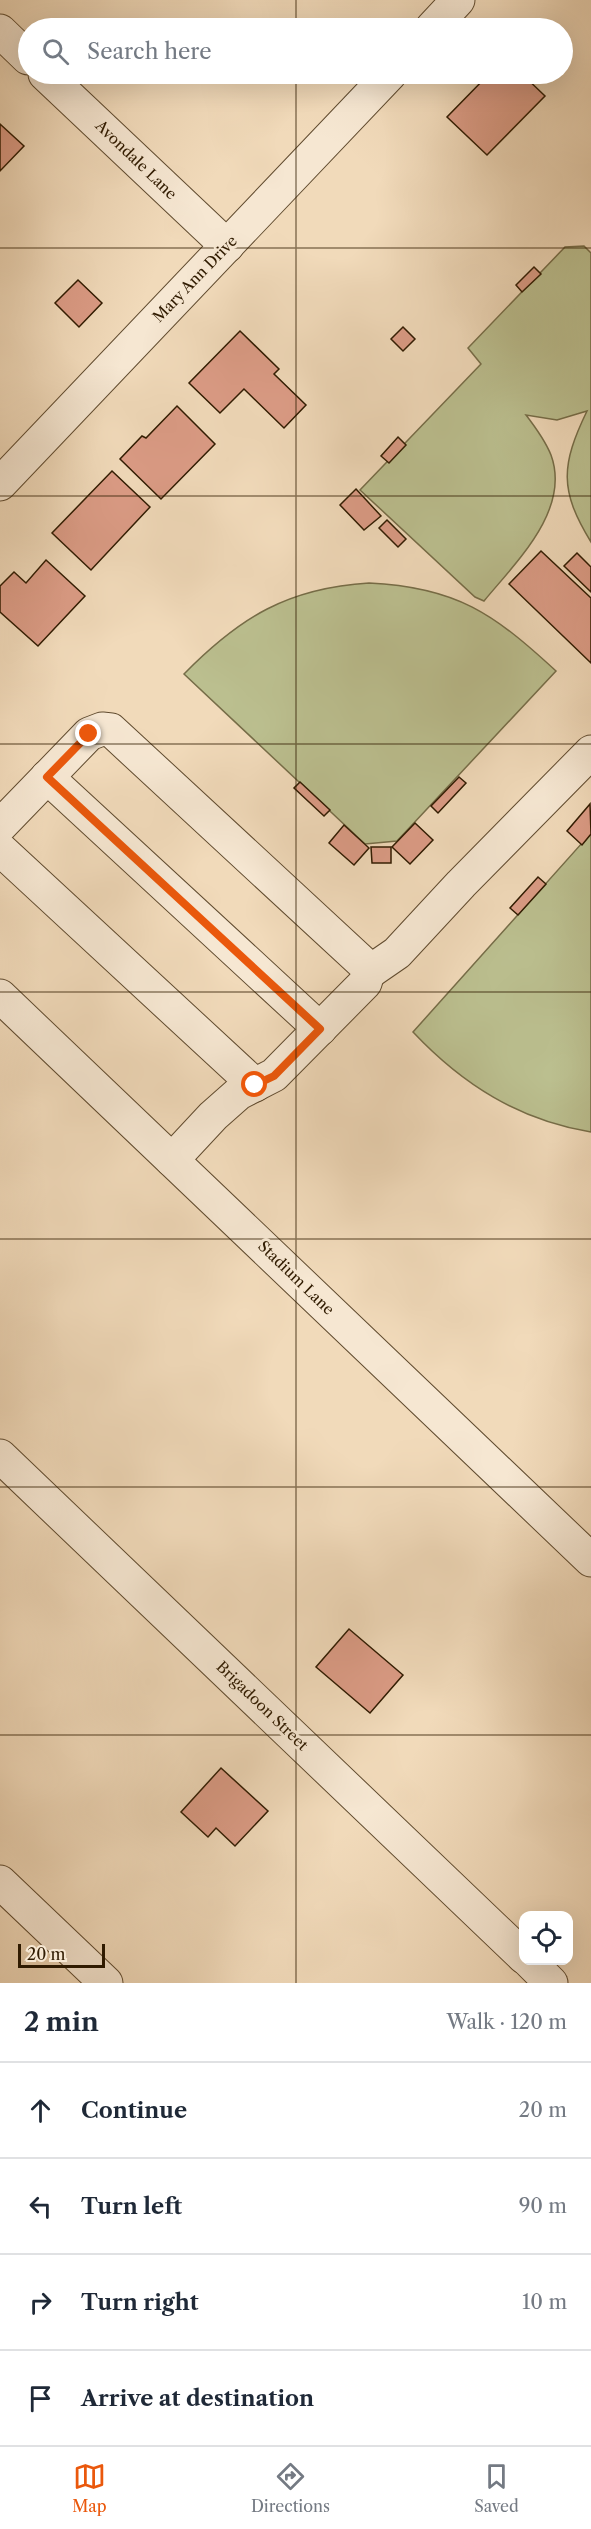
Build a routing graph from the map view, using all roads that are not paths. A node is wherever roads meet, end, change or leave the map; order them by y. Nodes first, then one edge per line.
1 (458, 0) edge
2 (441, 18) edge
3 (0, 31) edge
4 (18, 48) edge
5 (56, 84) edge
6 (381, 84) edge
7 (227, 246) junction
8 (0, 483) edge
9 (591, 752) edge
10 (47, 777) junction
11 (0, 825) edge
12 (0, 849) edge
13 (368, 973) junction
14 (0, 996) edge
15 (320, 1029) junction
16 (265, 1080) junction
17 (172, 1160) junction
18 (0, 1456) edge
19 (591, 1560) edge
20 (0, 1882) edge
21 (519, 1952) edge
22 (533, 1965) edge
23 (86, 1976) edge
24 (551, 1983) edge

1 - 2 street
3 - 4 street
5 - 7 street, Avondale Lane
6 - 7 street, Mary Ann Drive
7 - 8 street, Mary Ann Drive
9 - 13 street
10 - 11 street
10 - 13 street
10 - 15 street
12 - 16 street
13 - 15 street
14 - 17 street, Stadium Lane
15 - 16 street
16 - 17 street
17 - 19 street, Stadium Lane
18 - 21 street, Brigadoon Street
20 - 23 street
22 - 24 street

